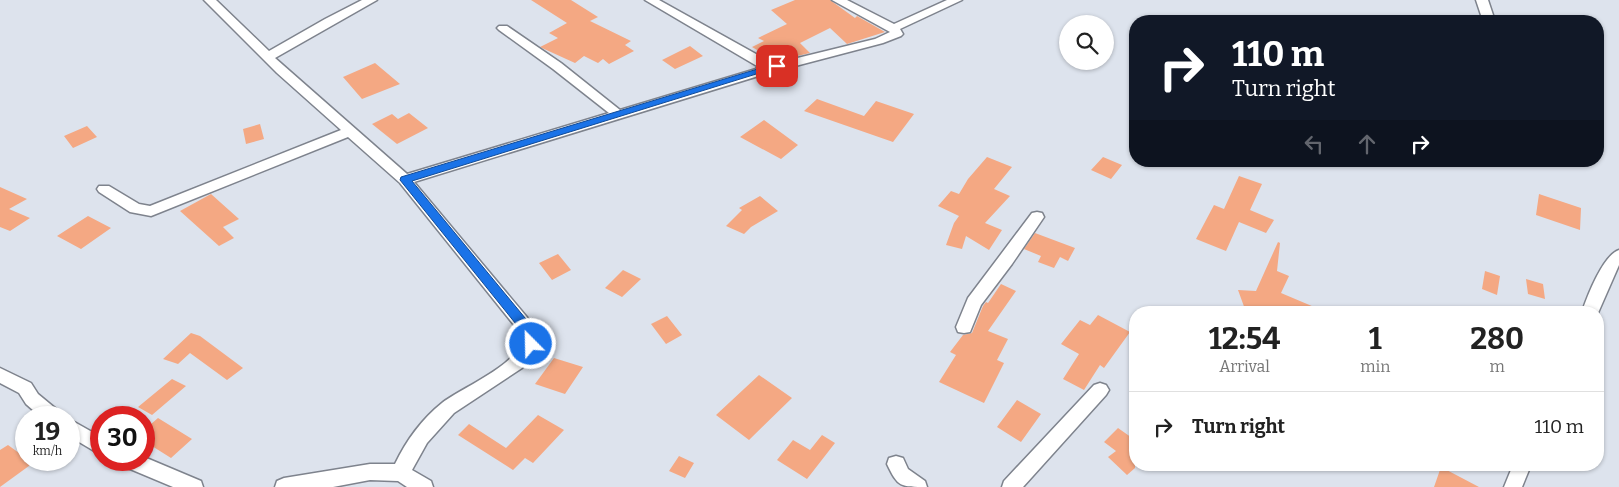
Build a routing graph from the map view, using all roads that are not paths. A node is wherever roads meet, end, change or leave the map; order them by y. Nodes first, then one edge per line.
1 (210, 0) edge
2 (371, 0) edge
3 (651, 0) edge
4 (838, 0) edge
5 (956, 0) edge
6 (1482, 0) edge
7 (357, 4) edge
8 (1487, 15) edge
9 (503, 28) dead end
10 (894, 28) junction
11 (268, 57) junction
12 (761, 70) junction
13 (619, 115) junction
14 (350, 131) junction
15 (405, 180) junction
16 (104, 189) dead end
17 (1037, 217) dead end
18 (1619, 256) edge
19 (1593, 306) edge
20 (964, 327) dead end
21 (0, 375) edge
22 (1100, 390) dead end
23 (40, 406) edge
24 (896, 464) dead end
25 (155, 471) edge
26 (1520, 471) edge
27 (401, 473) junction
28 (194, 487) edge
29 (291, 487) edge
30 (424, 487) edge
31 (918, 487) edge
32 (1011, 487) edge
33 (1513, 487) edge

1 - 11 street
2 - 7 street
3 - 12 street
4 - 10 street
5 - 10 street
6 - 8 street
7 - 11 street
9 - 13 street
10 - 12 street
11 - 14 street
12 - 13 street
13 - 15 street
14 - 15 street
14 - 16 street
15 - 27 street
17 - 20 street
18 - 19 street
21 - 23 street
22 - 32 street
24 - 31 street
25 - 28 street
26 - 33 street
27 - 29 street
27 - 30 street

